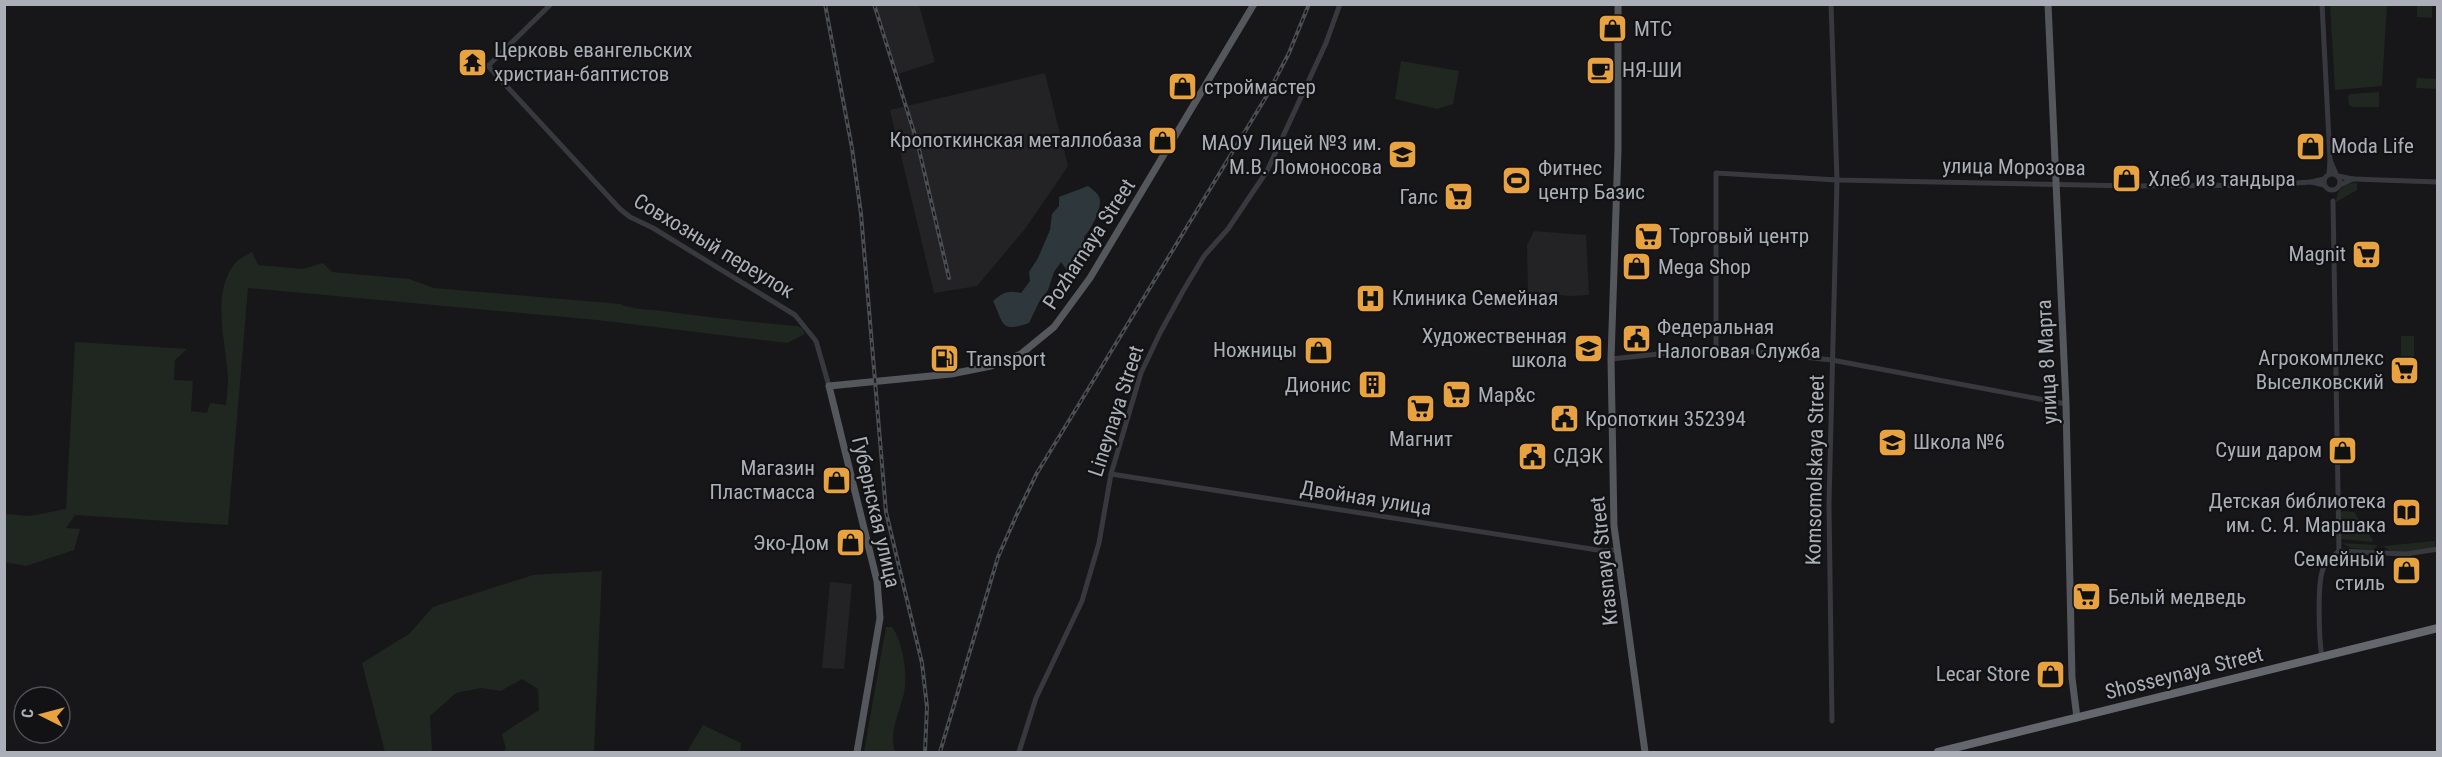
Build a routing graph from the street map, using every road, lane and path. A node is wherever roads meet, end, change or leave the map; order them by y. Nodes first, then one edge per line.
1 (551, 4) edge
2 (1254, 4) edge
3 (1340, 4) edge
4 (1618, 4) edge
5 (1831, 4) edge
6 (2048, 4) edge
7 (2322, 4) edge
8 (1837, 180) junction
9 (2332, 181) junction
10 (2438, 182) edge
11 (2055, 185) junction
12 (1716, 348) junction
13 (1611, 359) junction
14 (1832, 360) junction
15 (829, 386) junction
16 (2066, 404) junction
17 (1111, 474) junction
18 (2438, 549) edge
19 (1616, 550) junction
20 (2339, 551) junction
21 (2438, 627) edge
22 (2322, 657) junction
23 (2078, 718) junction
24 (1832, 720) dead end
25 (856, 753) edge
26 (1019, 753) edge
27 (1645, 753) edge
28 (1938, 753) edge

1 - 15 street, Совхозный переулок
2 - 15 main road, Pozharnaya Street
3 - 17 street, Lineynaya Street
4 - 13 main road, Krasnaya Street
5 - 8 street, Komsomolskaya Street
6 - 11 main road, улица 8 Марта
7 - 9 street
8 - 11 street, улица Морозова
8 - 12 street, улица Морозова
8 - 14 street, Komsomolskaya Street
9 - 10 street, улица Морозова
9 - 11 street, улица Морозова
9 - 20 street
11 - 16 main road, улица 8 Марта
12 - 13 street
12 - 14 street
13 - 19 main road, Krasnaya Street
14 - 16 street
14 - 24 street, Komsomolskaya Street
15 - 25 main road, Губернская улица
16 - 23 main road, улица 8 Марта
17 - 19 street, Двойная улица
17 - 26 street, Lineynaya Street
18 - 20 street
19 - 27 main road, Krasnaya Street
20 - 22 street
21 - 22 highway, Shosseynaya Street
22 - 23 highway, Shosseynaya Street
23 - 28 highway, Shosseynaya Street

